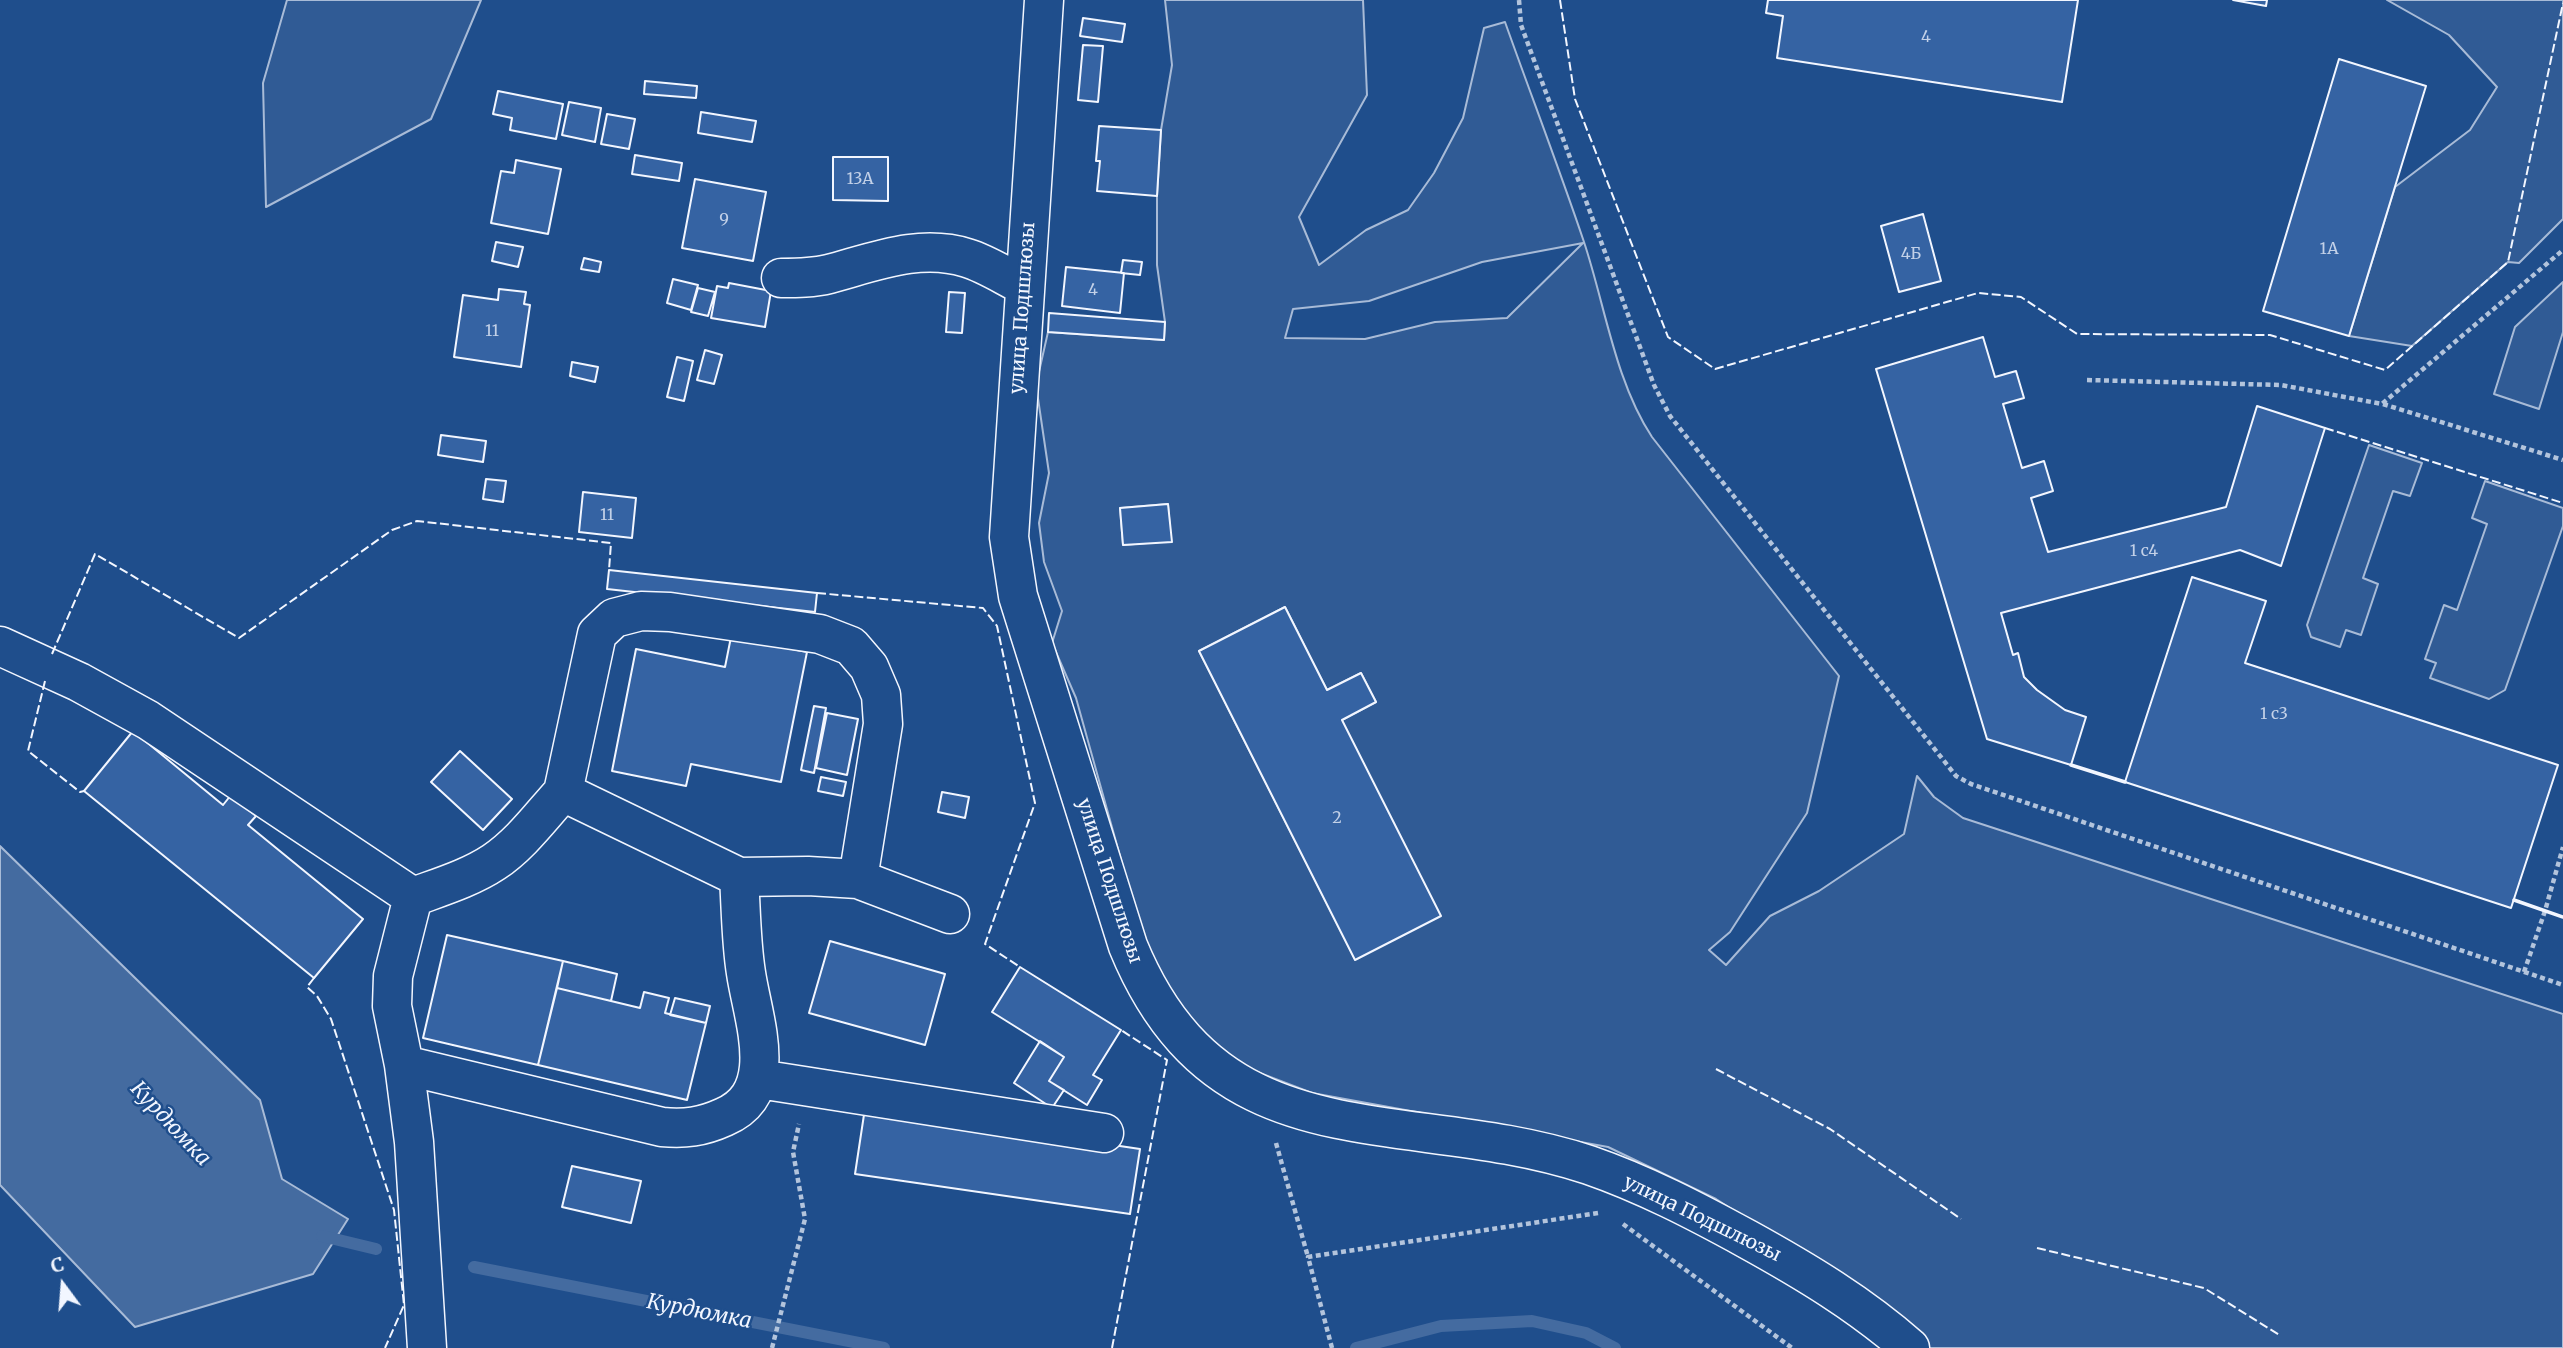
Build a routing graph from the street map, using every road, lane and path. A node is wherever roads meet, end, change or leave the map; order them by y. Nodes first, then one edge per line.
1 (1044, 0) edge
2 (1519, 0) edge
3 (2563, 250) edge
4 (781, 278) dead end
5 (1025, 286) junction
6 (2087, 380) dead end
7 (2382, 404) junction
8 (2563, 460) edge
9 (0, 646) edge
10 (563, 792) junction
11 (2563, 847) edge
12 (739, 877) junction
13 (858, 879) junction
14 (413, 897) junction
15 (950, 914) dead end
16 (2524, 972) junction
17 (2563, 985) edge
18 (404, 1065) junction
19 (759, 1079) junction
20 (807, 1087) junction
21 (1262, 1097) junction
22 (1104, 1133) dead end
23 (1606, 1211) dead end
24 (1617, 1219) dead end
25 (1308, 1257) junction
26 (427, 1348) edge
27 (772, 1348) edge
28 (1332, 1348) edge
29 (1792, 1348) edge
30 (1910, 1348) edge

1 - 5 street, улица Подшлюзы
2 - 16 path
3 - 7 path
4 - 5 street
5 - 21 street, улица Подшлюзы
6 - 7 path
7 - 8 path
9 - 14 street
10 - 12 street
10 - 13 street
10 - 14 street
11 - 16 path
12 - 13 street
12 - 19 street
13 - 15 street
14 - 18 street
16 - 17 path
18 - 19 street
18 - 26 street
19 - 20 street
20 - 22 street
20 - 27 path
21 - 25 path
21 - 30 street, улица Подшлюзы
23 - 25 path
24 - 29 path
25 - 28 path

